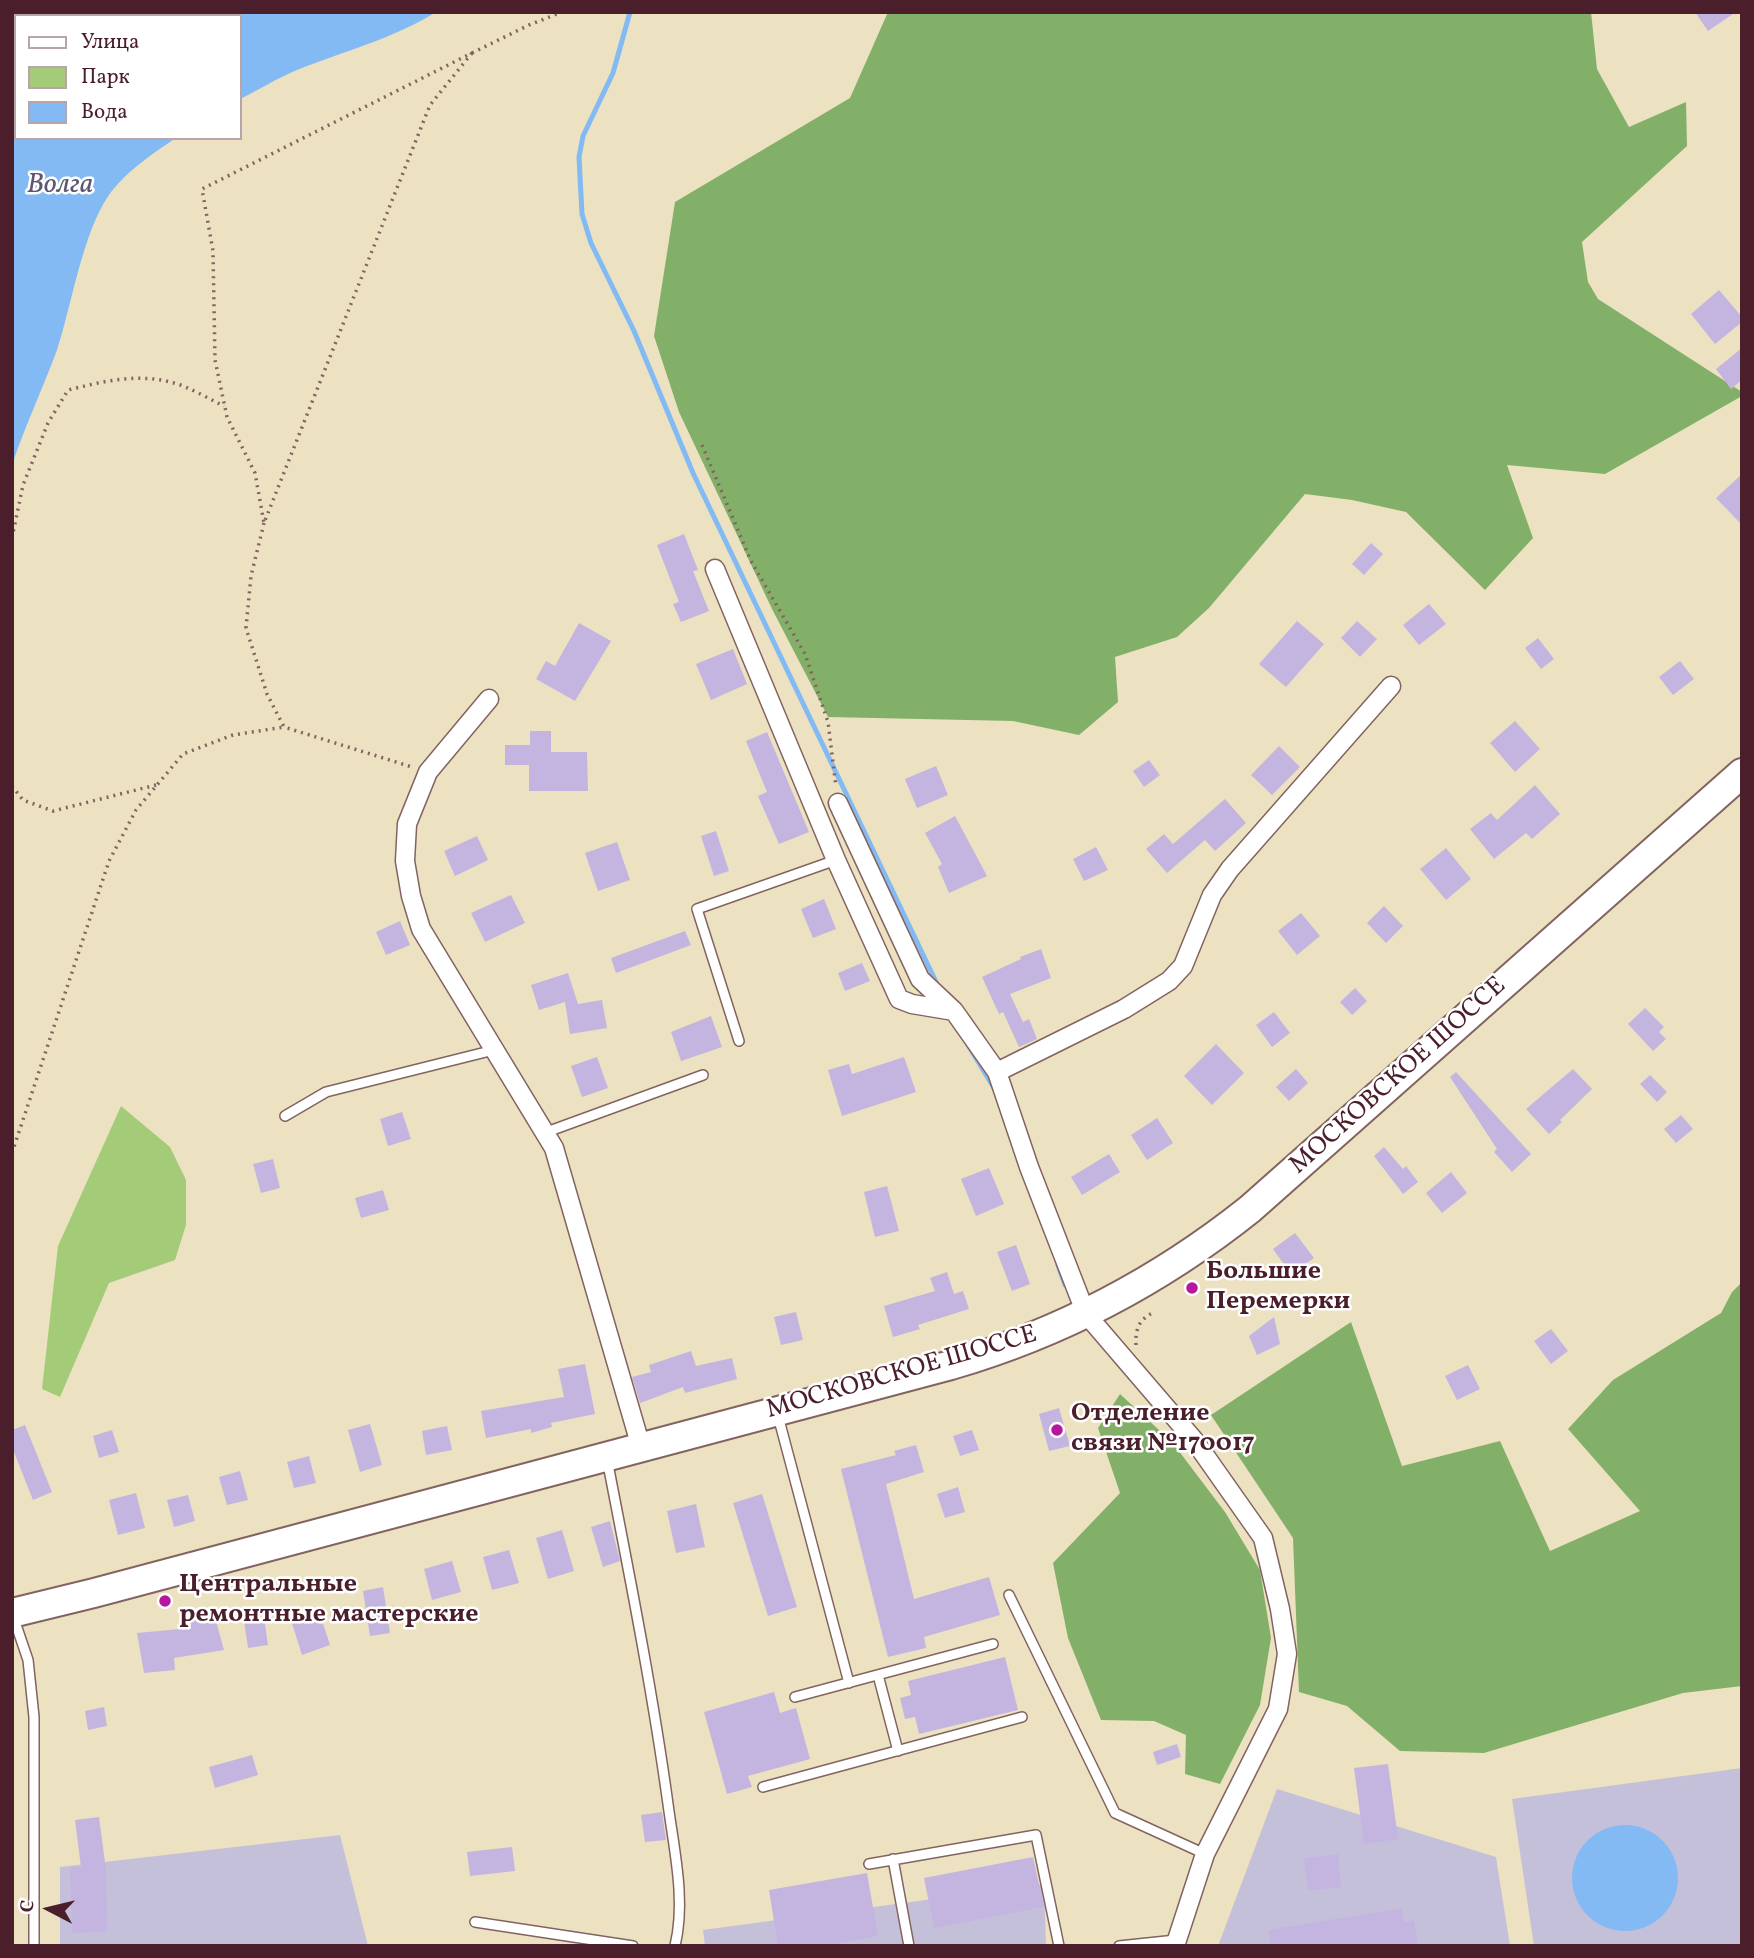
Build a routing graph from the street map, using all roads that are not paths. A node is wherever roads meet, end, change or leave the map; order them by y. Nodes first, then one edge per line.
1 (715, 569) dead end
2 (1391, 686) dead end
3 (489, 699) dead end
4 (1742, 773) edge
5 (838, 803) road end
6 (836, 860) junction
7 (954, 1010) junction
8 (739, 1041) dead end
9 (494, 1050) junction
10 (997, 1072) junction
11 (703, 1075) dead end
12 (285, 1115) dead end
13 (544, 1133) junction
14 (1086, 1314) junction
15 (776, 1411) junction
16 (641, 1447) junction
17 (607, 1457) junction
18 (1009, 1595) dead end
19 (12, 1613) edge
20 (993, 1644) dead end
21 (878, 1675) junction
22 (849, 1683) junction
23 (795, 1697) dead end
24 (1022, 1717) dead end
25 (898, 1751) junction
26 (763, 1787) dead end
27 (1205, 1854) junction
28 (893, 1859) junction
29 (869, 1864) dead end
30 (475, 1922) dead end
31 (1176, 1943) edge
32 (34, 1946) edge
33 (633, 1946) edge
34 (675, 1946) edge
35 (909, 1946) edge
36 (1059, 1946) edge
37 (1119, 1946) edge

1 - 6 street
2 - 10 street
3 - 9 street
4 - 14 main road, МОСКОВСКОЕ ШОССЕ
5 - 7 street
6 - 7 street
6 - 8 lane
7 - 10 street
9 - 12 lane
9 - 13 street
10 - 14 street
11 - 13 lane
13 - 16 street
14 - 15 main road, МОСКОВСКОЕ ШОССЕ
14 - 27 street
15 - 16 main road, МОСКОВСКОЕ ШОССЕ
15 - 22 lane
16 - 17 main road, МОСКОВСКОЕ ШОССЕ
17 - 19 main road, МОСКОВСКОЕ ШОССЕ
17 - 34 lane
18 - 27 lane
19 - 32 lane
20 - 21 lane
21 - 22 lane
21 - 25 lane
22 - 23 lane
24 - 25 lane
25 - 26 lane
27 - 31 street
28 - 29 lane
28 - 35 lane
28 - 36 lane
30 - 33 lane
31 - 37 lane

